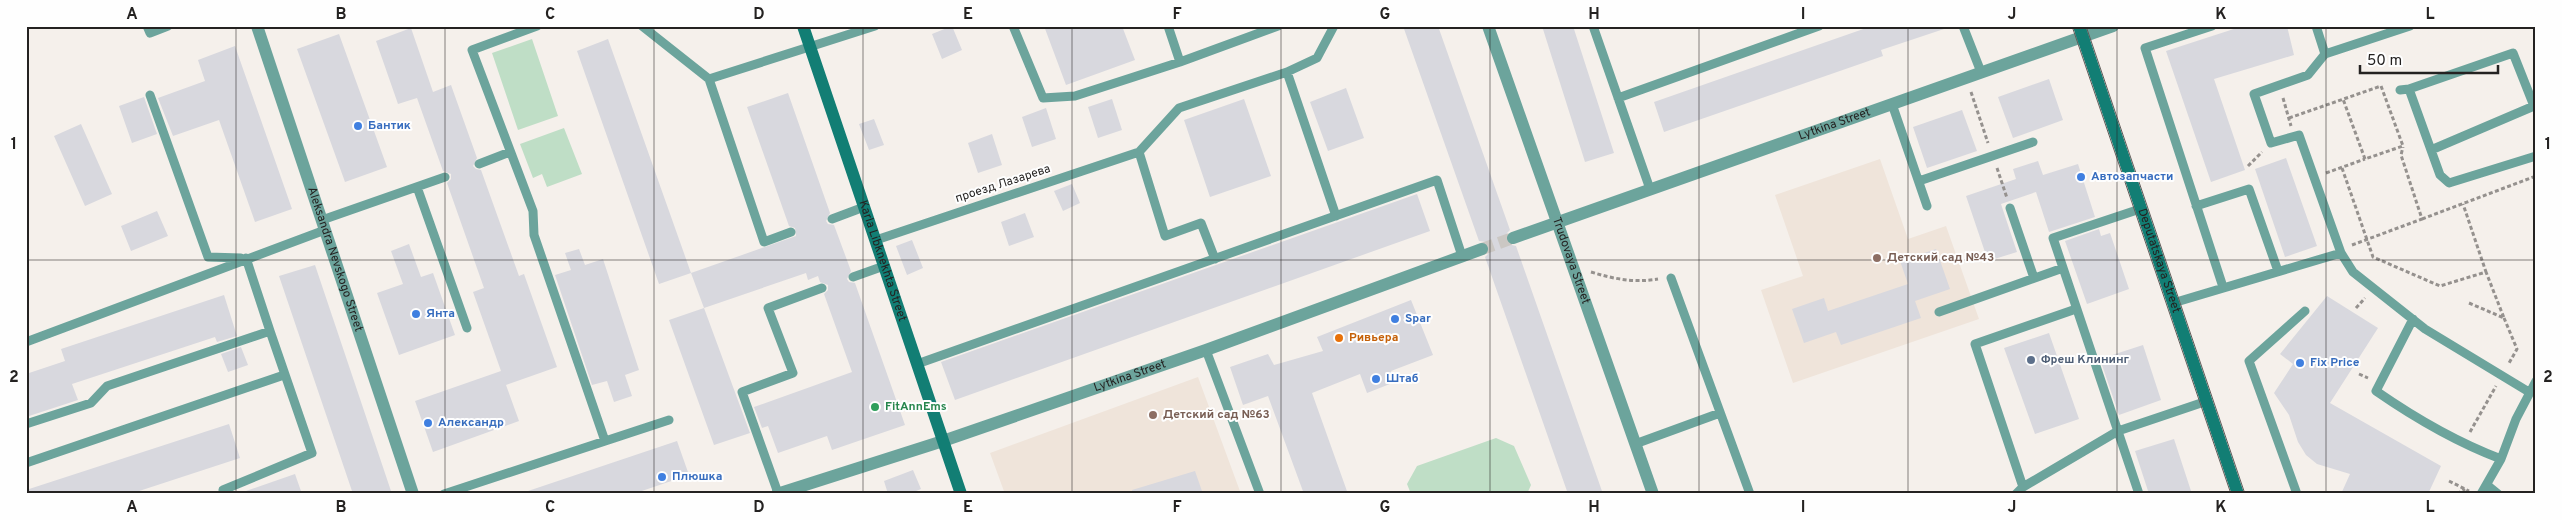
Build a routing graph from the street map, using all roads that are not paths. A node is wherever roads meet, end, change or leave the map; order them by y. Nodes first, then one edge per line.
1 (147, 26) edge
2 (168, 26) edge
3 (257, 26) edge
4 (537, 26) edge
5 (642, 26) edge
6 (803, 26) edge
7 (875, 26) edge
8 (1013, 26) edge
9 (1168, 26) edge
10 (1278, 26) edge
11 (1334, 26) edge
12 (1488, 26) edge
13 (1593, 26) edge
14 (1819, 26) edge
15 (1964, 26) edge
16 (2113, 26) edge
17 (2212, 26) edge
18 (2316, 26) edge
19 (2410, 26) edge
20 (2081, 31) edge
21 (811, 48) junction
22 (2325, 54) junction
23 (1180, 62) junction
24 (1287, 72) junction
25 (1981, 72) junction
26 (709, 79) junction
27 (150, 95) dead end
28 (1618, 98) junction
29 (1892, 104) junction
30 (2535, 108) edge
31 (2033, 142) dead end
32 (2431, 150) junction
33 (510, 152) junction
34 (1138, 152) junction
35 (2536, 156) edge
36 (479, 164) dead end
37 (445, 177) dead end
38 (1918, 181) junction
39 (417, 187) junction
40 (1650, 189) junction
41 (1927, 206) dead end
42 (2196, 206) junction
43 (864, 208) junction
44 (2010, 208) dead end
45 (2140, 209) junction
46 (1336, 216) junction
47 (832, 218) dead end
48 (1557, 222) junction
49 (324, 225) junction
50 (792, 232) dead end
51 (1513, 238) tunnel mouth
52 (876, 240) junction
53 (1482, 249) tunnel mouth
54 (2340, 251) junction
55 (1462, 256) junction
56 (246, 258) junction
57 (1215, 259) junction
58 (884, 266) junction
59 (2063, 268) junction
60 (2278, 271) junction
61 (853, 277) dead end
62 (1671, 278) road end
63 (2034, 278) junction
64 (2223, 287) junction
65 (822, 288) dead end
66 (2173, 303) junction
67 (2076, 309) junction
68 (2305, 311) dead end
69 (1939, 312) dead end
70 (2413, 319) junction
71 (467, 328) dead end
72 (270, 331) junction
73 (26, 342) edge
74 (1206, 350) junction
75 (917, 364) junction
76 (284, 375) junction
77 (2536, 381) edge
78 (2529, 392) junction
79 (2208, 401) junction
80 (1720, 413) junction
81 (670, 420) dead end
82 (26, 424) edge
83 (2118, 431) junction
84 (604, 441) junction
85 (943, 441) junction
86 (1635, 444) junction
87 (2501, 459) junction
88 (26, 463) edge
89 (2487, 485) junction
90 (2019, 490) edge
91 (224, 494) edge
92 (413, 494) edge
93 (444, 494) edge
94 (777, 494) edge
95 (962, 494) edge
96 (1260, 494) edge
97 (1653, 494) edge
98 (1750, 494) edge
99 (2139, 494) edge
100 (2238, 494) edge
101 (2297, 494) edge
102 (2481, 494) edge
103 (2498, 494) edge

1 - 2 lane
3 - 49 street, Aleksandra Nevskogo Street
4 - 33 lane
5 - 26 lane
6 - 21 street, Karla Libknekhta Street
7 - 21 lane
8 - 23 lane
9 - 23 lane
10 - 23 lane
11 - 24 lane
12 - 48 street, Trudovaya Street
13 - 28 lane
14 - 28 lane
15 - 25 lane
16 - 20 street, Lytkina Street
17 - 42 lane
18 - 22 lane
19 - 22 lane
20 - 25 street, Lytkina Street
20 - 45 street, Deputatskaya Street
21 - 26 lane
21 - 43 street, Karla Libknekhta Street
22 - 54 lane
24 - 34 lane
24 - 46 lane
25 - 29 street, Lytkina Street
26 - 50 lane
27 - 56 lane
28 - 40 lane
29 - 38 lane
29 - 40 street, Lytkina Street
30 - 32 lane
30 - 32 lane
31 - 38 lane
32 - 35 lane
33 - 36 lane
33 - 84 lane
34 - 52 lane, проезд Лазарева
34 - 57 lane
37 - 39 lane
38 - 41 lane
39 - 49 lane
39 - 71 lane
40 - 48 street, Lytkina Street
42 - 60 lane
42 - 64 lane
43 - 47 lane
43 - 52 street, Karla Libknekhta Street
44 - 63 lane
45 - 59 lane
45 - 66 street, Deputatskaya Street
46 - 55 lane
46 - 57 lane
48 - 51 street, Lytkina Street
48 - 86 street, Trudovaya Street
49 - 56 lane
49 - 92 street, Aleksandra Nevskogo Street
52 - 58 street, Karla Libknekhta Street
53 - 55 street, Lytkina Street
54 - 60 lane
54 - 70 lane
55 - 74 street, Lytkina Street
56 - 72 lane
56 - 73 lane
57 - 75 lane
58 - 61 lane
58 - 75 street, Karla Libknekhta Street
59 - 63 lane
59 - 67 lane
60 - 64 lane
62 - 80 lane
63 - 69 lane
64 - 66 lane
65 - 94 lane
66 - 79 street, Deputatskaya Street
67 - 83 lane
67 - 90 lane
68 - 101 lane
70 - 78 lane
70 - 87 lane
72 - 76 lane
72 - 82 lane
74 - 85 street, Lytkina Street
74 - 96 lane
75 - 85 street, Karla Libknekhta Street
76 - 88 lane
76 - 91 lane
77 - 78 lane
78 - 87 lane
79 - 83 lane
79 - 100 street, Deputatskaya Street
80 - 86 lane
80 - 98 lane
81 - 84 lane
83 - 90 lane
83 - 99 lane
84 - 93 lane
85 - 94 street, Lytkina Street
85 - 95 street, Karla Libknekhta Street
86 - 97 street, Trudovaya Street
87 - 89 lane
89 - 102 lane
89 - 103 lane

